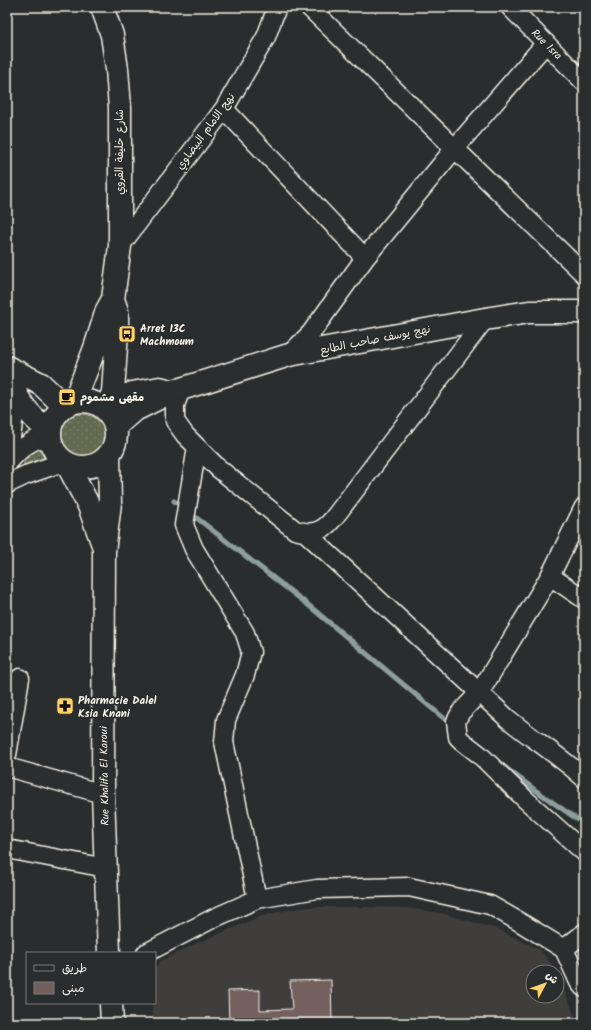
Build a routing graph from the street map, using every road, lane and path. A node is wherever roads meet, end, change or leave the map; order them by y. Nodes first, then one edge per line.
1 (102, 7) edge
2 (277, 7) edge
3 (309, 7) edge
4 (510, 7) edge
5 (546, 43) junction
6 (584, 82) edge
7 (224, 109) junction
8 (455, 148) junction
9 (120, 246) junction
10 (365, 258) junction
11 (584, 274) edge
12 (113, 299) junction
13 (584, 312) edge
14 (486, 319) junction
15 (289, 355) junction
16 (7, 367) edge
17 (11, 384) edge
18 (176, 390) junction
19 (69, 404) junction
20 (111, 417) junction
21 (49, 433) junction
22 (7, 447) edge
23 (197, 448) junction
24 (109, 454) junction
25 (65, 463) junction
26 (7, 464) edge
27 (7, 484) edge
28 (584, 507) edge
29 (306, 533) junction
30 (104, 552) junction
31 (550, 576) junction
32 (584, 599) edge
33 (20, 678) dead end
34 (480, 692) junction
35 (7, 755) edge
36 (7, 767) edge
37 (584, 778) edge
38 (103, 794) junction
39 (7, 849) edge
40 (584, 852) edge
41 (106, 868) junction
42 (257, 899) junction
43 (584, 933) edge
44 (564, 949) junction
45 (109, 952) edge
46 (148, 952) edge
47 (584, 988) edge
48 (111, 1004) edge
49 (112, 1023) edge

1 - 9 main road, شارع خليفة القروي
2 - 7 street, نهج الامام البيضاوي
3 - 8 street
4 - 5 street, Rue Isra
5 - 6 street, Rue Isra
5 - 8 street
7 - 9 street, نهج الامام البيضاوي
7 - 10 street
8 - 10 street
8 - 11 street
9 - 12 main road, شارع خليفة القروي
10 - 15 street
12 - 19 main road
12 - 20 main road
13 - 14 main road, نهج يوسف صاحب الطابع
14 - 15 main road, نهج يوسف صاحب الطابع
14 - 29 street
15 - 18 main road, نهج يوسف صاحب الطابع
16 - 19 main road
17 - 21 main road
17 - 22 main road
18 - 20 main road, نهج يوسف صاحب الطابع
18 - 23 street
19 - 20 main road
19 - 21 main road
20 - 24 main road
21 - 25 main road
21 - 26 street
23 - 29 street
23 - 42 street
24 - 25 main road
24 - 30 main road, Rue Khalifa El Karoui
25 - 27 street
25 - 30 main road, Rue Khalifa El Karoui
28 - 31 street
29 - 34 street
30 - 38 main road, Rue Khalifa El Karoui
31 - 32 street
31 - 34 street
33 - 35 street
34 - 37 street
34 - 40 street
36 - 38 street
38 - 41 main road, Rue Khalifa El Karoui
39 - 41 street
41 - 45 main road, Rue Khalifa El Karoui
42 - 44 street
42 - 46 street
43 - 44 street
44 - 47 street
48 - 49 main road

